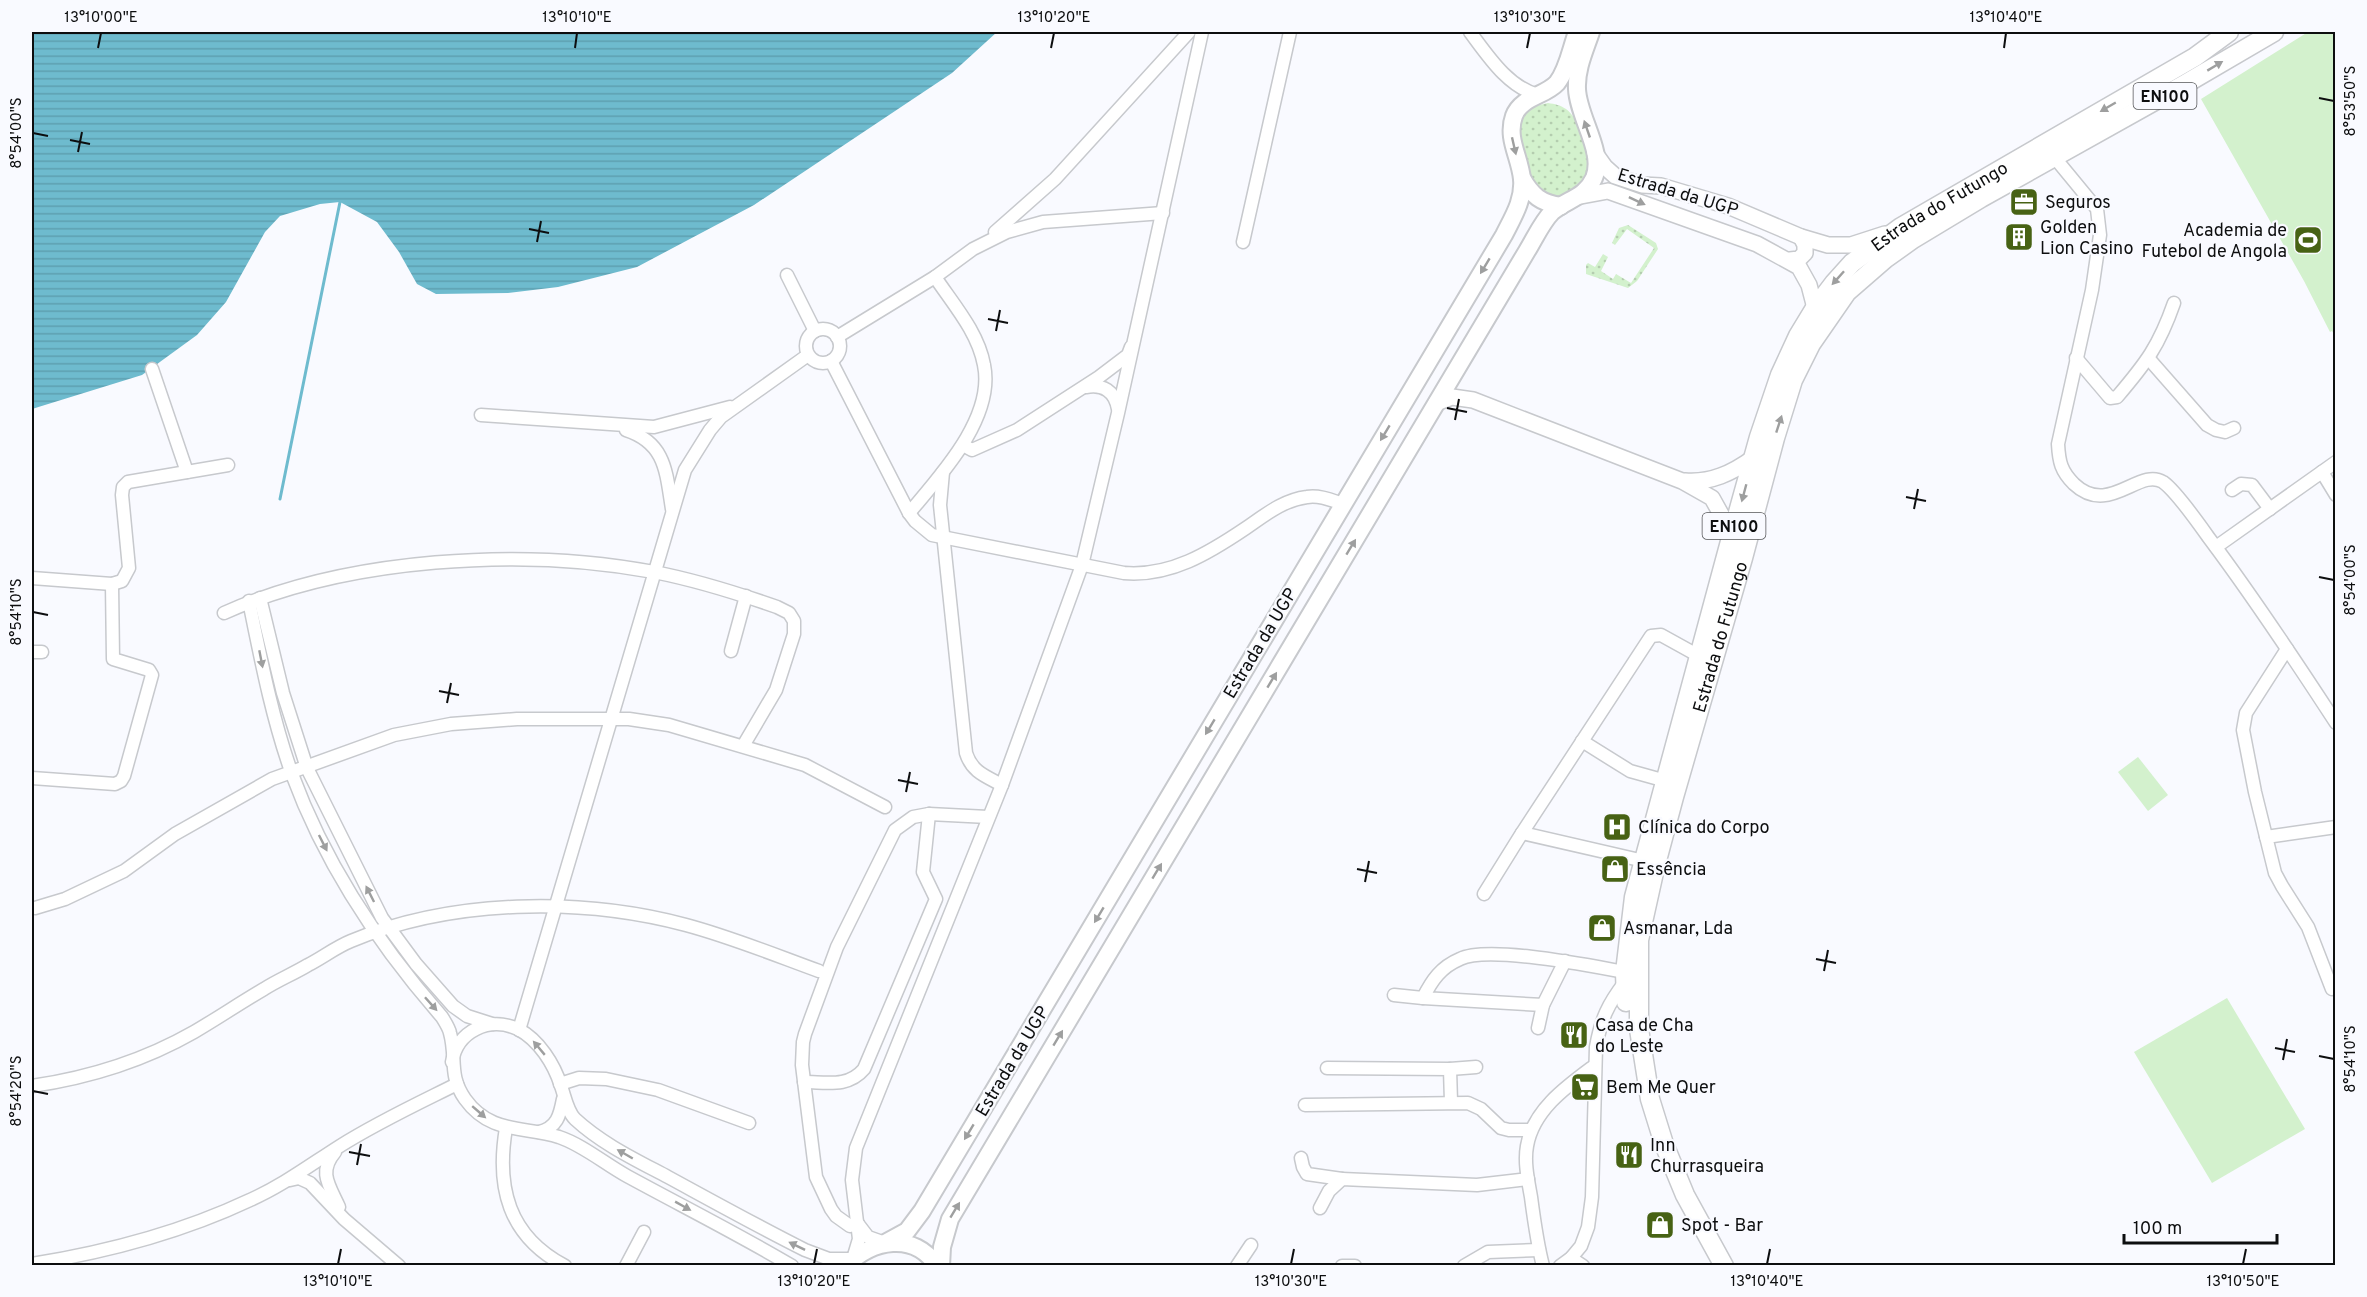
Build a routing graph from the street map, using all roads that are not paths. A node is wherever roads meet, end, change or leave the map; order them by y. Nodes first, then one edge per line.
1 (1190, 32) edge
2 (1202, 32) edge
3 (1290, 32) edge
4 (1470, 32) edge
5 (1576, 32) edge
6 (1590, 32) edge
7 (2229, 32) edge
8 (2274, 32) edge
9 (1509, 80) junction
10 (1538, 95) junction
11 (1579, 106) junction
12 (1515, 114) junction
13 (1595, 153) junction
14 (2055, 158) junction
15 (1522, 178) junction
16 (1581, 196) junction
17 (1561, 206) junction
18 (1163, 213) junction
19 (1901, 227) junction
20 (1801, 237) junction
21 (1243, 242) dead end
22 (973, 249) junction
23 (1790, 260) junction
24 (787, 275) dead end
25 (935, 277) junction
26 (2174, 303) dead end
27 (1815, 308) junction
28 (815, 331) junction
29 (837, 337) junction
30 (1134, 342) junction
31 (808, 355) junction
32 (2076, 358) junction
33 (2150, 358) junction
34 (831, 361) junction
35 (1457, 368) junction
36 (152, 369) dead end
37 (1083, 388) junction
38 (1473, 400) junction
39 (1436, 403) junction
40 (734, 406) junction
41 (1118, 413) junction
42 (481, 415) dead end
43 (615, 426) junction
44 (2234, 428) dead end
45 (963, 445) junction
46 (1753, 458) junction
47 (2336, 462) edge
48 (228, 465) dead end
49 (187, 472) junction
50 (944, 472) junction
51 (2322, 472) junction
52 (1682, 481) junction
53 (2232, 490) dead end
54 (2336, 495) edge
55 (1343, 504) junction
56 (2270, 509) junction
57 (672, 513) junction
58 (909, 513) junction
59 (1732, 534) junction
60 (943, 538) junction
61 (2216, 547) junction
62 (1082, 565) junction
63 (654, 572) junction
64 (32, 578) edge
65 (112, 584) junction
66 (746, 596) junction
67 (255, 599) junction
68 (224, 613) dead end
69 (2288, 649) junction
70 (731, 651) dead end
71 (1700, 656) junction
72 (612, 719) junction
73 (2336, 723) edge
74 (1582, 741) junction
75 (743, 746) junction
76 (307, 768) junction
77 (292, 772) junction
78 (32, 777) edge
79 (1666, 781) junction
80 (1002, 785) junction
81 (885, 807) dead end
82 (930, 814) junction
83 (988, 817) junction
84 (2336, 827) edge
85 (1522, 833) junction
86 (2266, 837) junction
87 (1644, 861) junction
88 (1485, 894) dead end
89 (554, 907) junction
90 (35, 908) dead end
91 (390, 929) junction
92 (375, 934) junction
93 (1565, 961) junction
94 (819, 971) dead end
95 (1625, 977) junction
96 (2332, 989) dead end
97 (1394, 995) dead end
98 (1423, 998) junction
99 (1543, 1005) junction
100 (493, 1024) junction
101 (1538, 1028) dead end
102 (519, 1030) junction
103 (452, 1062) junction
104 (1476, 1066) dead end
105 (1594, 1066) junction
106 (1327, 1068) dead end
107 (1450, 1069) junction
108 (804, 1082) junction
109 (457, 1084) junction
110 (32, 1086) edge
111 (562, 1090) junction
112 (1450, 1102) junction
113 (1305, 1105) dead end
114 (749, 1123) dead end
115 (506, 1128) junction
116 (1532, 1130) junction
117 (538, 1132) junction
118 (340, 1146) junction
119 (1301, 1158) dead end
120 (1342, 1179) junction
121 (1528, 1179) junction
122 (288, 1180) junction
123 (1320, 1208) dead end
124 (344, 1219) junction
125 (858, 1224) junction
126 (644, 1232) dead end
127 (885, 1243) junction
128 (1251, 1245) dead end
129 (1539, 1250) junction
130 (1571, 1258) junction
131 (849, 1262) edge
132 (32, 1263) edge
133 (1240, 1265) edge
134 (399, 1266) edge
135 (565, 1266) edge
136 (626, 1266) edge
137 (792, 1266) edge
138 (939, 1266) edge
139 (1342, 1266) edge
140 (1355, 1266) edge
141 (1464, 1266) edge
142 (1543, 1266) edge
143 (1560, 1266) edge
144 (1583, 1266) edge
145 (1710, 1266) edge
146 (1724, 1266) edge

1 - 22 street
2 - 18 street
3 - 21 street
4 - 9 street
5 - 10 main road
6 - 11 main road
7 -> 19 main road, Estrada do Futungo / EN100
14 -> 8 main road, Estrada do Futungo / EN100
9 - 10 street
9 - 12 street
10 - 11 main road
10 - 12 main road
13 -> 11 main road
12 -> 15 main road, Estrada da UGP
13 - 16 main road
13 - 20 street, Estrada da UGP
14 - 32 street
146 -> 14 main road, Estrada do Futungo / EN100
15 - 17 main road
15 -> 55 main road, Estrada da UGP
16 - 17 main road
16 -> 23 street
17 - 35 main road, Estrada da UGP
18 - 22 street
18 - 30 street
19 - 20 street, Estrada da UGP
19 -> 27 main road, Estrada do Futungo / EN100
20 - 23 street
22 - 25 street
23 - 27 street
24 - 28 street
25 - 29 street
25 - 45 street
26 - 33 street
27 - 46 main road, Estrada do Futungo / EN100
28 - 29 street
28 - 31 street
29 - 34 street
30 - 37 street
30 - 41 street
31 - 34 street
31 - 40 street
32 - 33 street
32 - 61 street
33 - 44 street
34 - 58 street
35 - 38 street
35 - 39 main road, Estrada da UGP
36 - 49 street
37 - 41 street
37 - 45 street
38 - 39 street
38 - 52 street
138 -> 39 main road, Estrada da UGP
40 - 43 street
40 - 57 street
41 - 62 street
42 - 43 street
43 - 57 street
45 - 50 street
46 - 52 street
46 -> 59 main road, Estrada do Futungo / EN100
47 - 51 street
48 - 49 street
49 - 65 street
50 - 58 street
50 - 60 street
51 - 54 street
51 - 56 street
52 - 59 street
53 - 56 street
55 - 62 street
55 -> 127 main road, Estrada da UGP
56 - 61 street
57 - 63 street
58 - 60 street
59 - 71 main road, Estrada do Futungo / EN100
60 - 62 street
60 - 80 street
61 - 69 street
62 - 80 street
63 - 66 street
63 - 67 street
63 - 72 street
64 - 65 street
65 - 78 street
66 - 70 street
66 - 75 street
67 - 68 street
67 - 76 street
67 -> 77 street
69 - 73 street
69 - 86 street
71 - 74 street
71 - 79 main road, Estrada do Futungo / EN100
72 - 75 street
72 - 76 street
72 - 89 street
74 - 79 street
74 - 85 street
75 - 81 street
76 - 77 street
91 -> 76 street
77 - 90 street
77 -> 92 street
79 - 87 main road, Estrada do Futungo / EN100
80 - 83 street
82 - 83 street
82 - 108 street
82 - 108 street
83 - 125 street
84 - 86 street
85 - 87 street
85 - 88 street
86 - 96 street
87 - 95 main road, Estrada do Futungo / EN100
89 - 91 street
89 - 94 street
89 - 102 street
91 - 92 street
91 - 100 street
92 -> 103 street
92 - 110 street
93 - 95 street
93 - 98 street
93 - 99 street
95 - 105 street
95 - 145 main road, Estrada do Futungo / EN100
97 - 98 street
98 - 99 street
99 - 101 street
100 - 102 street
100 - 103 street
111 -> 102 street
103 - 109 street
104 - 107 street
105 - 116 street
105 - 130 street
106 - 107 street
107 - 112 street
108 - 125 street
109 -> 115 street
109 - 118 street
111 - 114 street
111 - 117 street
131 -> 111 street
112 - 113 street
112 - 116 street
115 - 117 street
115 - 135 street
116 - 121 street
117 -> 137 street
118 - 122 street
118 - 124 street
119 - 120 street
120 - 121 street
120 - 123 street
121 - 129 street
122 - 124 street
122 - 132 street
124 - 134 street
125 - 127 street
125 - 131 street
126 - 136 street
127 - 131 main road, Estrada da UGP
127 - 138 main road, Estrada da UGP
128 - 133 street
129 - 141 street
129 - 142 street
130 - 143 street
130 - 144 street
139 - 140 street

